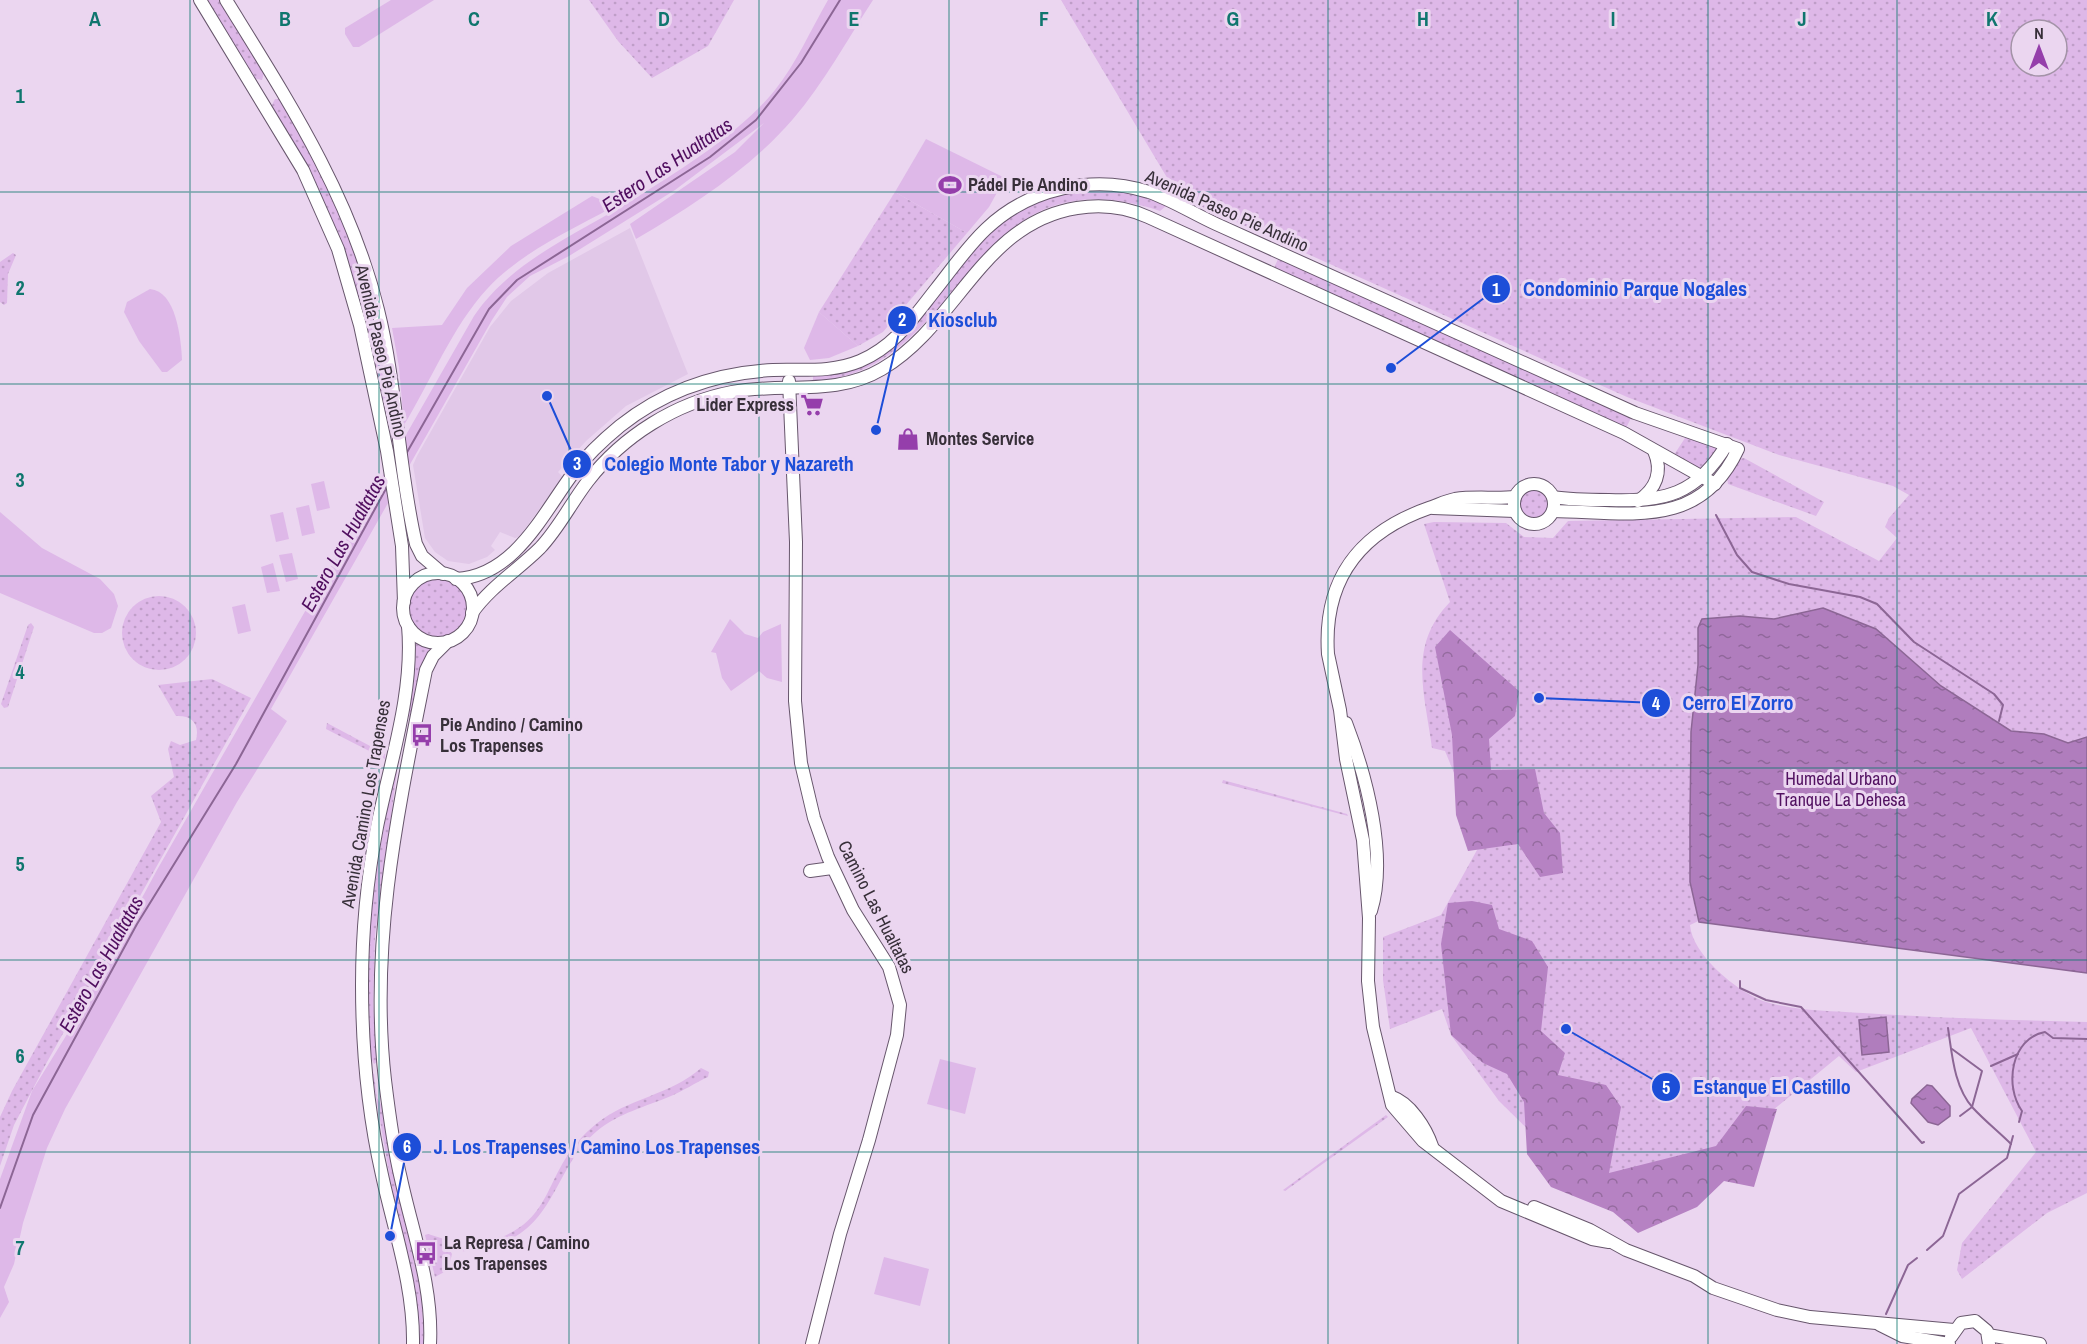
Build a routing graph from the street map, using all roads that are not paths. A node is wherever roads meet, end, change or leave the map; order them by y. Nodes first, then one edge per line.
1 (200, 0) edge
2 (226, 0) edge
3 (1167, 200) junction
4 (1148, 217) junction
5 (789, 370) junction
6 (789, 388) junction
7 (1732, 447) junction
8 (1654, 451) junction
9 (1701, 477) junction
10 (1716, 484) junction
11 (1690, 487) junction
12 (1515, 497) junction
13 (1553, 497) junction
14 (1699, 499) junction
15 (1637, 501) junction
16 (1431, 508) junction
17 (1515, 511) junction
18 (1553, 511) junction
19 (443, 574) junction
20 (456, 579) junction
21 (404, 602) junction
22 (472, 613) junction
23 (408, 626) junction
24 (448, 641) junction
25 (393, 753) junction
26 (406, 772) junction
27 (832, 868) junction
28 (810, 871) dead end
29 (366, 1068) junction
30 (384, 1077) junction
31 (1879, 1324) junction
32 (1954, 1330) junction
33 (1988, 1339) edge
34 (413, 1344) edge
35 (430, 1344) edge
36 (812, 1344) edge
37 (1950, 1344) edge
38 (2040, 1344) edge

1 - 21 street, Avenida Paseo Pie Andino
2 - 19 street, Avenida Paseo Pie Andino
3 - 4 street
3 - 5 street, Avenida Paseo Pie Andino
3 - 7 street, Avenida Paseo Pie Andino
4 - 6 street, Avenida Paseo Pie Andino
4 - 8 street, Avenida Paseo Pie Andino
5 - 6 street, Camino Las Hualtatas
5 - 20 street, Avenida Paseo Pie Andino
6 - 22 street, Avenida Paseo Pie Andino
6 - 27 street, Camino Las Hualtatas
7 - 9 street
7 - 10 street
8 - 9 street, Avenida Paseo Pie Andino
8 - 15 street
9 - 10 street, Avenida Paseo Pie Andino
9 - 11 street
10 - 14 street
11 - 14 street
11 - 15 street
12 - 13 street
12 - 16 street
12 - 17 street
13 - 15 street
13 - 18 street
14 - 18 street
16 - 17 street
16 - 31 street
17 - 18 street
19 - 20 street
19 - 21 street
20 - 22 street
21 - 23 street
22 - 24 street
23 - 24 street
23 - 25 street, Avenida Camino Los Trapenses
24 - 26 street, Avenida Camino Los Trapenses
25 - 26 street
25 - 29 street, Avenida Camino Los Trapenses
26 - 30 street, Avenida Camino Los Trapenses
27 - 28 street
27 - 36 street, Camino Las Hualtatas
29 - 30 street
29 - 34 street, Avenida Camino Los Trapenses
30 - 35 street, Avenida Camino Los Trapenses
31 - 32 street
31 - 37 street
32 - 33 street
32 - 37 street
33 - 38 street

